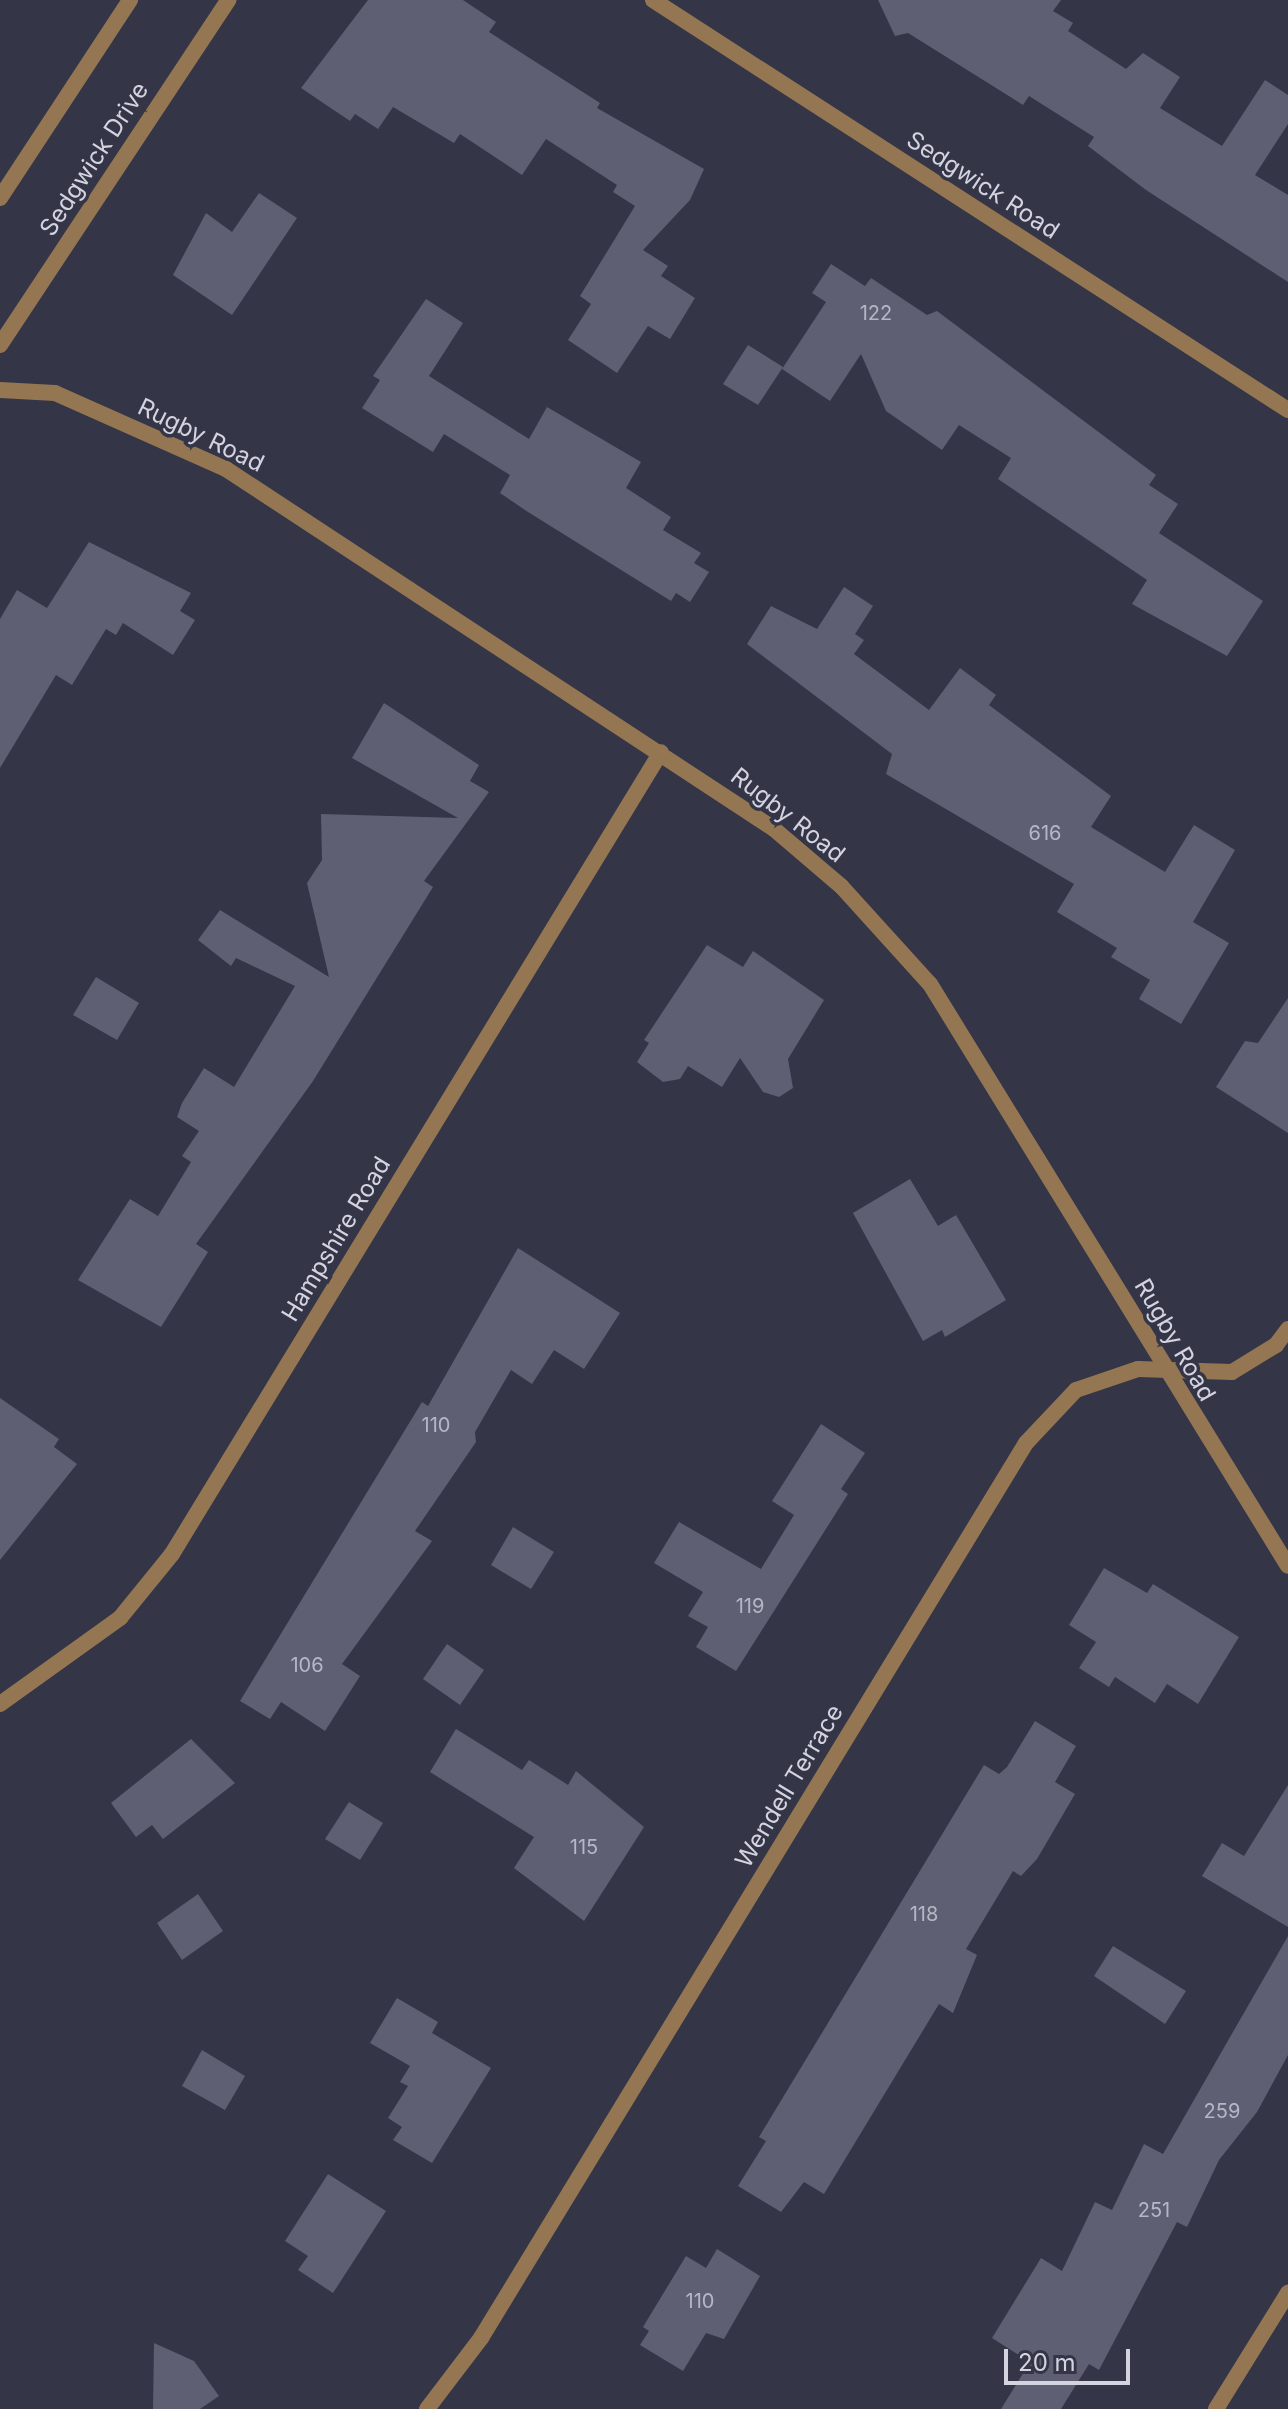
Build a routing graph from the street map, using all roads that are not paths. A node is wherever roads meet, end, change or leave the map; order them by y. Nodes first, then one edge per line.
1 (130, 0) edge
2 (228, 0) edge
3 (653, 0) edge
4 (0, 198) edge
5 (0, 345) edge
6 (0, 390) edge
7 (1288, 410) edge
8 (661, 752) junction
9 (1288, 1329) edge
10 (1162, 1368) junction
11 (1288, 1566) edge
12 (0, 1704) edge
13 (1288, 2293) edge
14 (427, 2409) edge
15 (1216, 2409) edge

1 - 4 street
2 - 5 street, Sedgwick Drive
3 - 7 street, Sedgwick Road
6 - 8 street, Rugby Road
8 - 10 street, Rugby Road
8 - 12 street, Hampshire Road
9 - 10 street, Wendell Terrace
10 - 11 street, Rugby Road
10 - 14 street, Wendell Terrace
13 - 15 street

